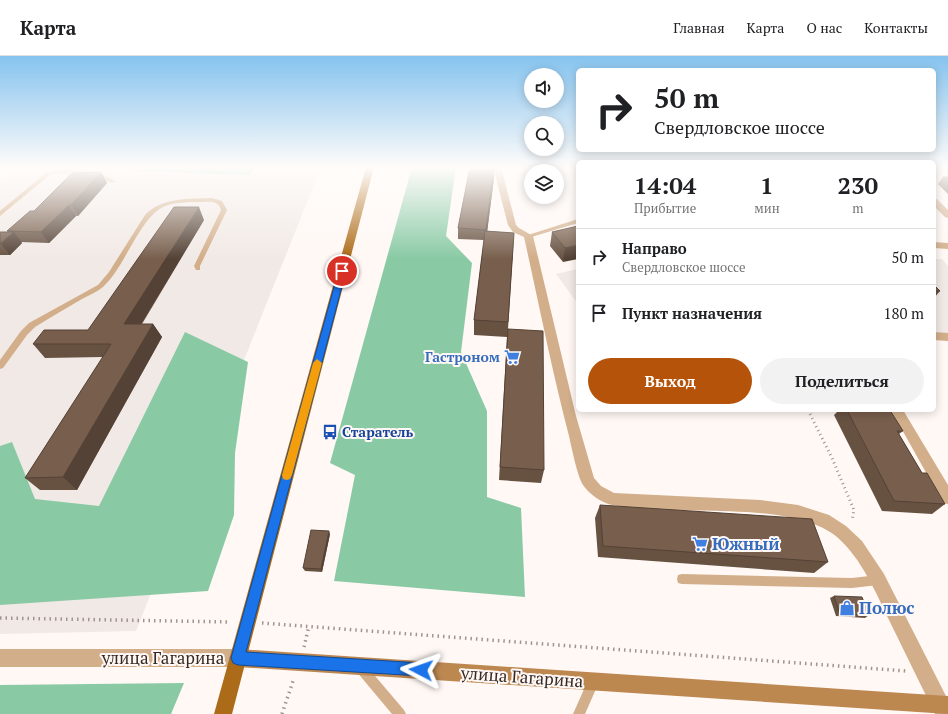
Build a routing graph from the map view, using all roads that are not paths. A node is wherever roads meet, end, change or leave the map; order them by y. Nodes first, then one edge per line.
1 (19, 198) edge
2 (362, 198) edge
3 (505, 198) edge
4 (936, 203) edge
5 (0, 214) edge
6 (948, 215) edge
7 (576, 223) edge
8 (528, 236) junction
9 (936, 245) edge
10 (948, 246) edge
11 (198, 269) dead end
12 (936, 336) edge
13 (948, 337) edge
14 (0, 366) edge
15 (898, 412) edge
16 (944, 484) edge
17 (948, 498) edge
18 (682, 579) dead end
19 (878, 580) junction
20 (0, 658) edge
21 (238, 658) junction
22 (358, 665) junction
23 (593, 681) junction
24 (944, 708) edge
25 (223, 714) edge
26 (400, 714) edge
27 (579, 714) edge

1 - 5 lane
2 - 21 main road
3 - 8 street
4 - 6 street
7 - 8 lane
8 - 19 street
9 - 10 street
11 - 14 lane
12 - 13 street
15 - 16 street
16 - 17 street
18 - 19 lane
19 - 24 street
20 - 21 street, улица Гагарина
21 - 22 street, улица Гагарина
21 - 25 main road
22 - 23 street, улица Гагарина
22 - 26 lane
23 - 24 street, улица Гагарина
23 - 27 lane

